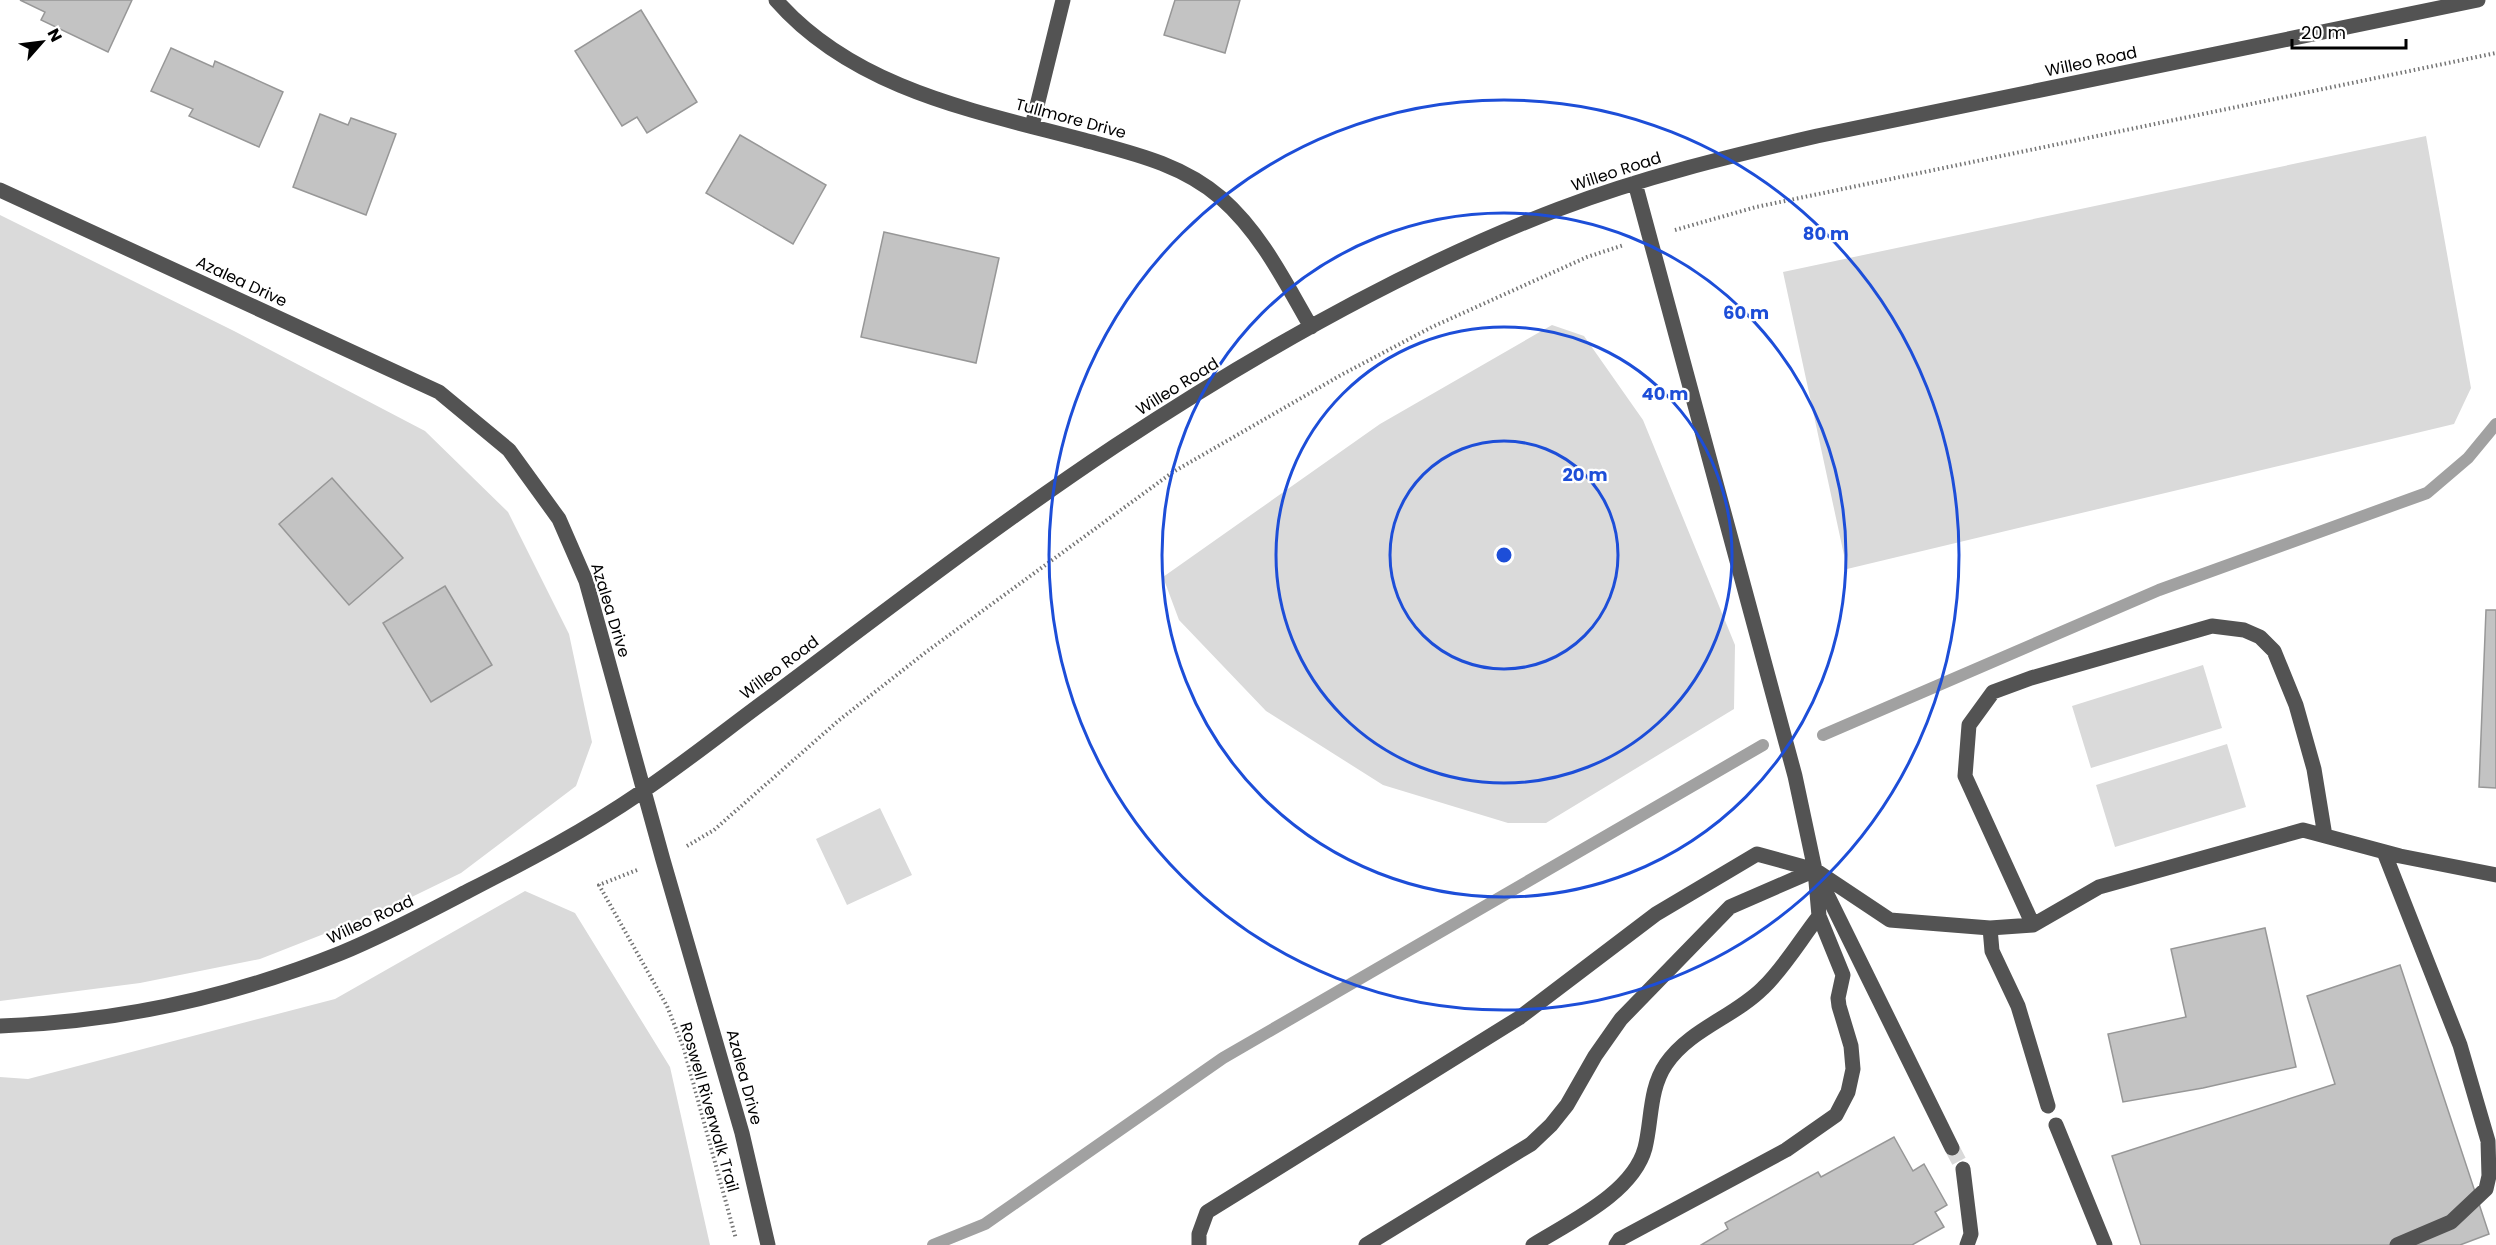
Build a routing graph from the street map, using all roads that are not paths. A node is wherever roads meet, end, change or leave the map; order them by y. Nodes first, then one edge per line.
1 (776, 0) edge
2 (1063, 0) edge
3 (2478, 0) edge
4 (1032, 126) junction
5 (1635, 183) junction
6 (0, 190) edge
7 (1311, 327) junction
8 (644, 790) junction
9 (2325, 836) junction
10 (2385, 852) junction
11 (1815, 870) junction
12 (2496, 876) edge
13 (1819, 916) junction
14 (2034, 925) junction
15 (1990, 928) junction
16 (0, 1026) edge
17 (2048, 1106) dead end
18 (2056, 1125) dead end
19 (1952, 1148) tunnel mouth
20 (1963, 1169) tunnel mouth
21 (1616, 1244) edge
22 (768, 1245) edge
23 (1199, 1245) edge
24 (1366, 1245) edge
25 (1533, 1245) edge
26 (1967, 1245) edge
27 (2105, 1245) edge
28 (2397, 1245) edge

1 - 4 street, Tullmore Drive
2 - 4 street
3 - 5 street, Willeo Road
4 - 7 street, Tullmore Drive
5 - 7 street, Willeo Road
5 - 11 street
6 - 8 street, Azalea Drive
7 - 8 street, Willeo Road
8 - 16 street, Willeo Road
8 - 22 street, Azalea Drive
9 - 10 street
9 - 14 street
9 - 14 street
10 - 12 street
10 - 28 street
11 - 13 street
11 - 15 street
11 - 19 street
11 - 23 street
11 - 24 street
13 - 21 street
13 - 25 street
14 - 15 street
15 - 17 street
18 - 27 street
20 - 26 street

